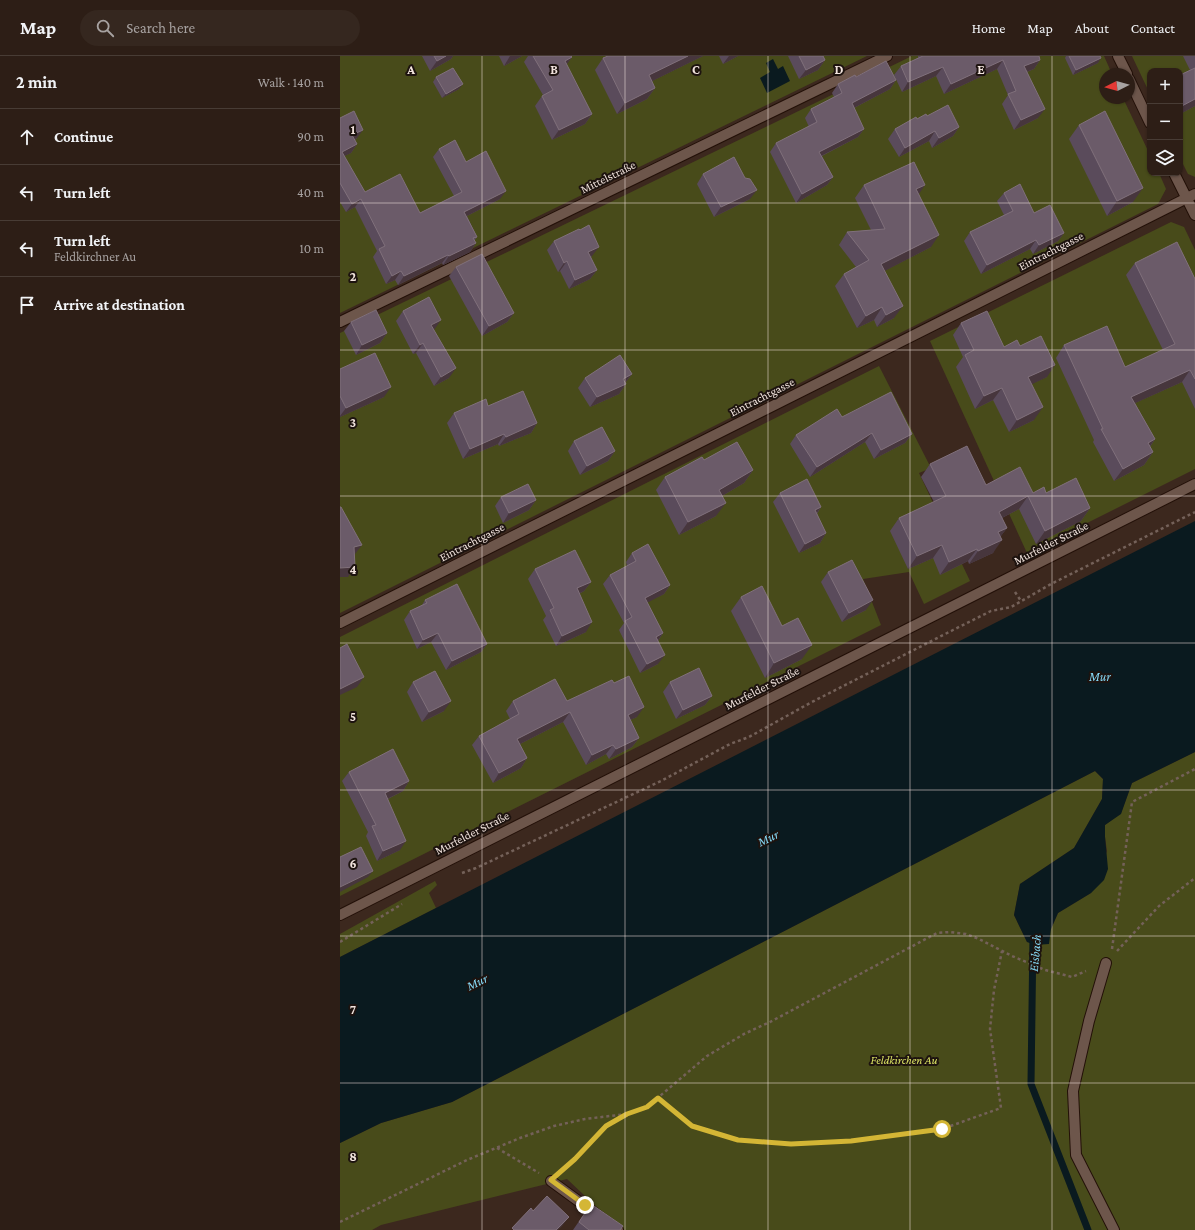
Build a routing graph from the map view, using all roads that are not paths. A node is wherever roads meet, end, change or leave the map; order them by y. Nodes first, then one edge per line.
1 (887, 56) edge
2 (1118, 56) edge
3 (1124, 68) edge
4 (1135, 92) edge
5 (1147, 117) edge
6 (1176, 176) edge
7 (1191, 196) edge
8 (1195, 215) edge
9 (340, 322) edge
10 (1195, 484) edge
11 (340, 623) edge
12 (340, 915) edge
13 (1108, 960) road end
14 (551, 1180) road end
15 (618, 1230) edge
16 (1114, 1230) edge

1 - 9 street, Mittelstraße
2 - 3 street
4 - 5 street
6 - 7 street
7 - 8 street
7 - 11 street, Eintrachtgasse
10 - 12 street, Murfelder Straße
13 - 16 street
14 - 15 street

